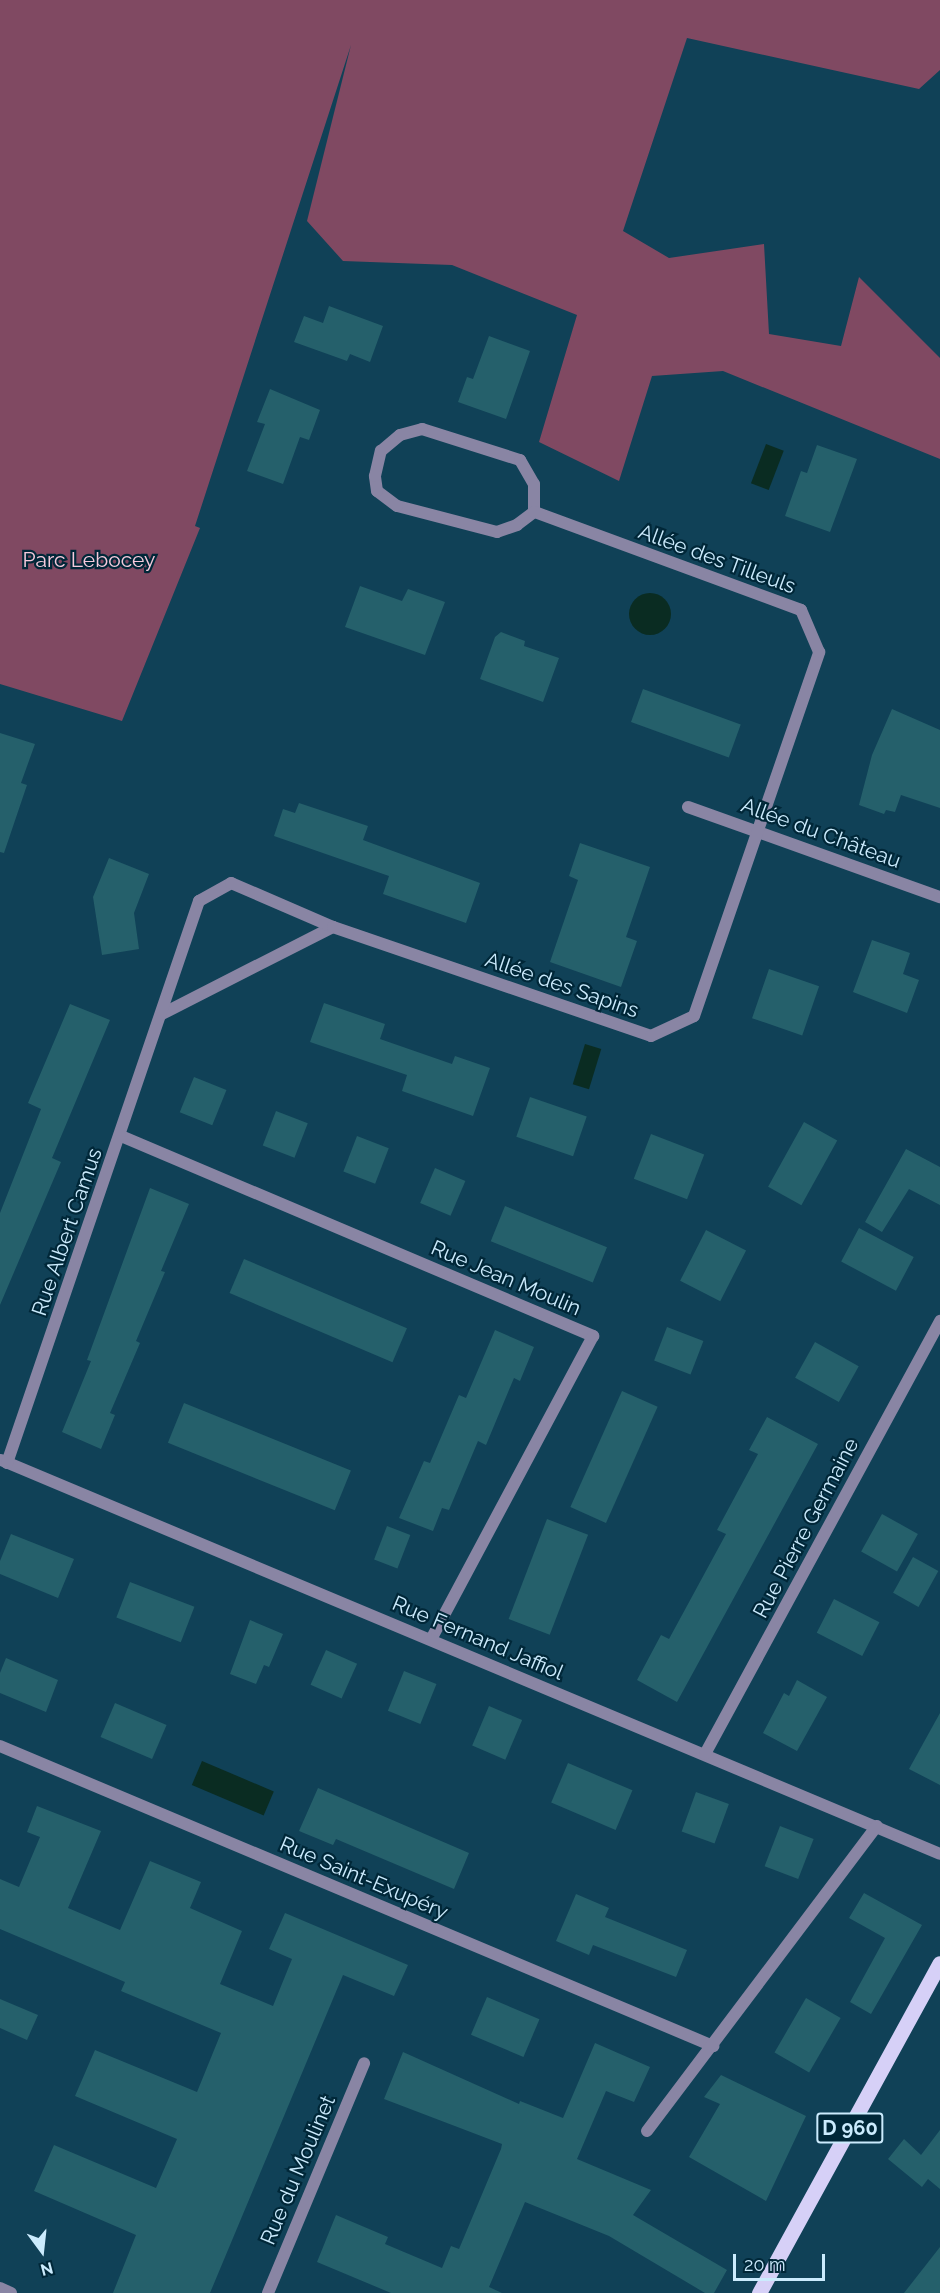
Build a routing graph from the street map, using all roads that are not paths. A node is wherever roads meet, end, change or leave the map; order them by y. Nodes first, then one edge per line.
1 (534, 512) junction
2 (688, 807) dead end
3 (758, 832) junction
4 (940, 897) edge
5 (333, 927) junction
6 (162, 1014) junction
7 (121, 1136) junction
8 (940, 1321) edge
9 (3, 1461) edge
10 (431, 1640) junction
11 (0, 1746) edge
12 (705, 1754) junction
13 (877, 1826) junction
14 (940, 1854) edge
15 (940, 1963) edge
16 (713, 2046) junction
17 (364, 2063) dead end
18 (647, 2131) dead end
19 (0, 2288) edge
20 (11, 2293) edge
21 (268, 2293) edge
22 (759, 2293) edge

1 - 1 street
1 - 3 street, Allée des Tilleuls
2 - 3 street, Allée du Château
3 - 4 street, Allée du Château
3 - 5 street, Allée des Sapins
5 - 6 street
5 - 6 street, Allée des Sapins
6 - 7 street, Rue Albert Camus
7 - 9 street, Rue Albert Camus
7 - 10 street, Rue Jean Moulin
8 - 12 street, Rue Pierre Germaine
9 - 10 street, Rue Fernand Jaffiol
10 - 12 street, Rue Fernand Jaffiol
11 - 16 street, Rue Saint-Exupéry
12 - 13 street, Rue Fernand Jaffiol
13 - 14 street, Rue Fernand Jaffiol
13 - 16 street
15 - 22 main road, D 960
16 - 18 street
17 - 21 street, Rue du Moulinet
19 - 20 street

